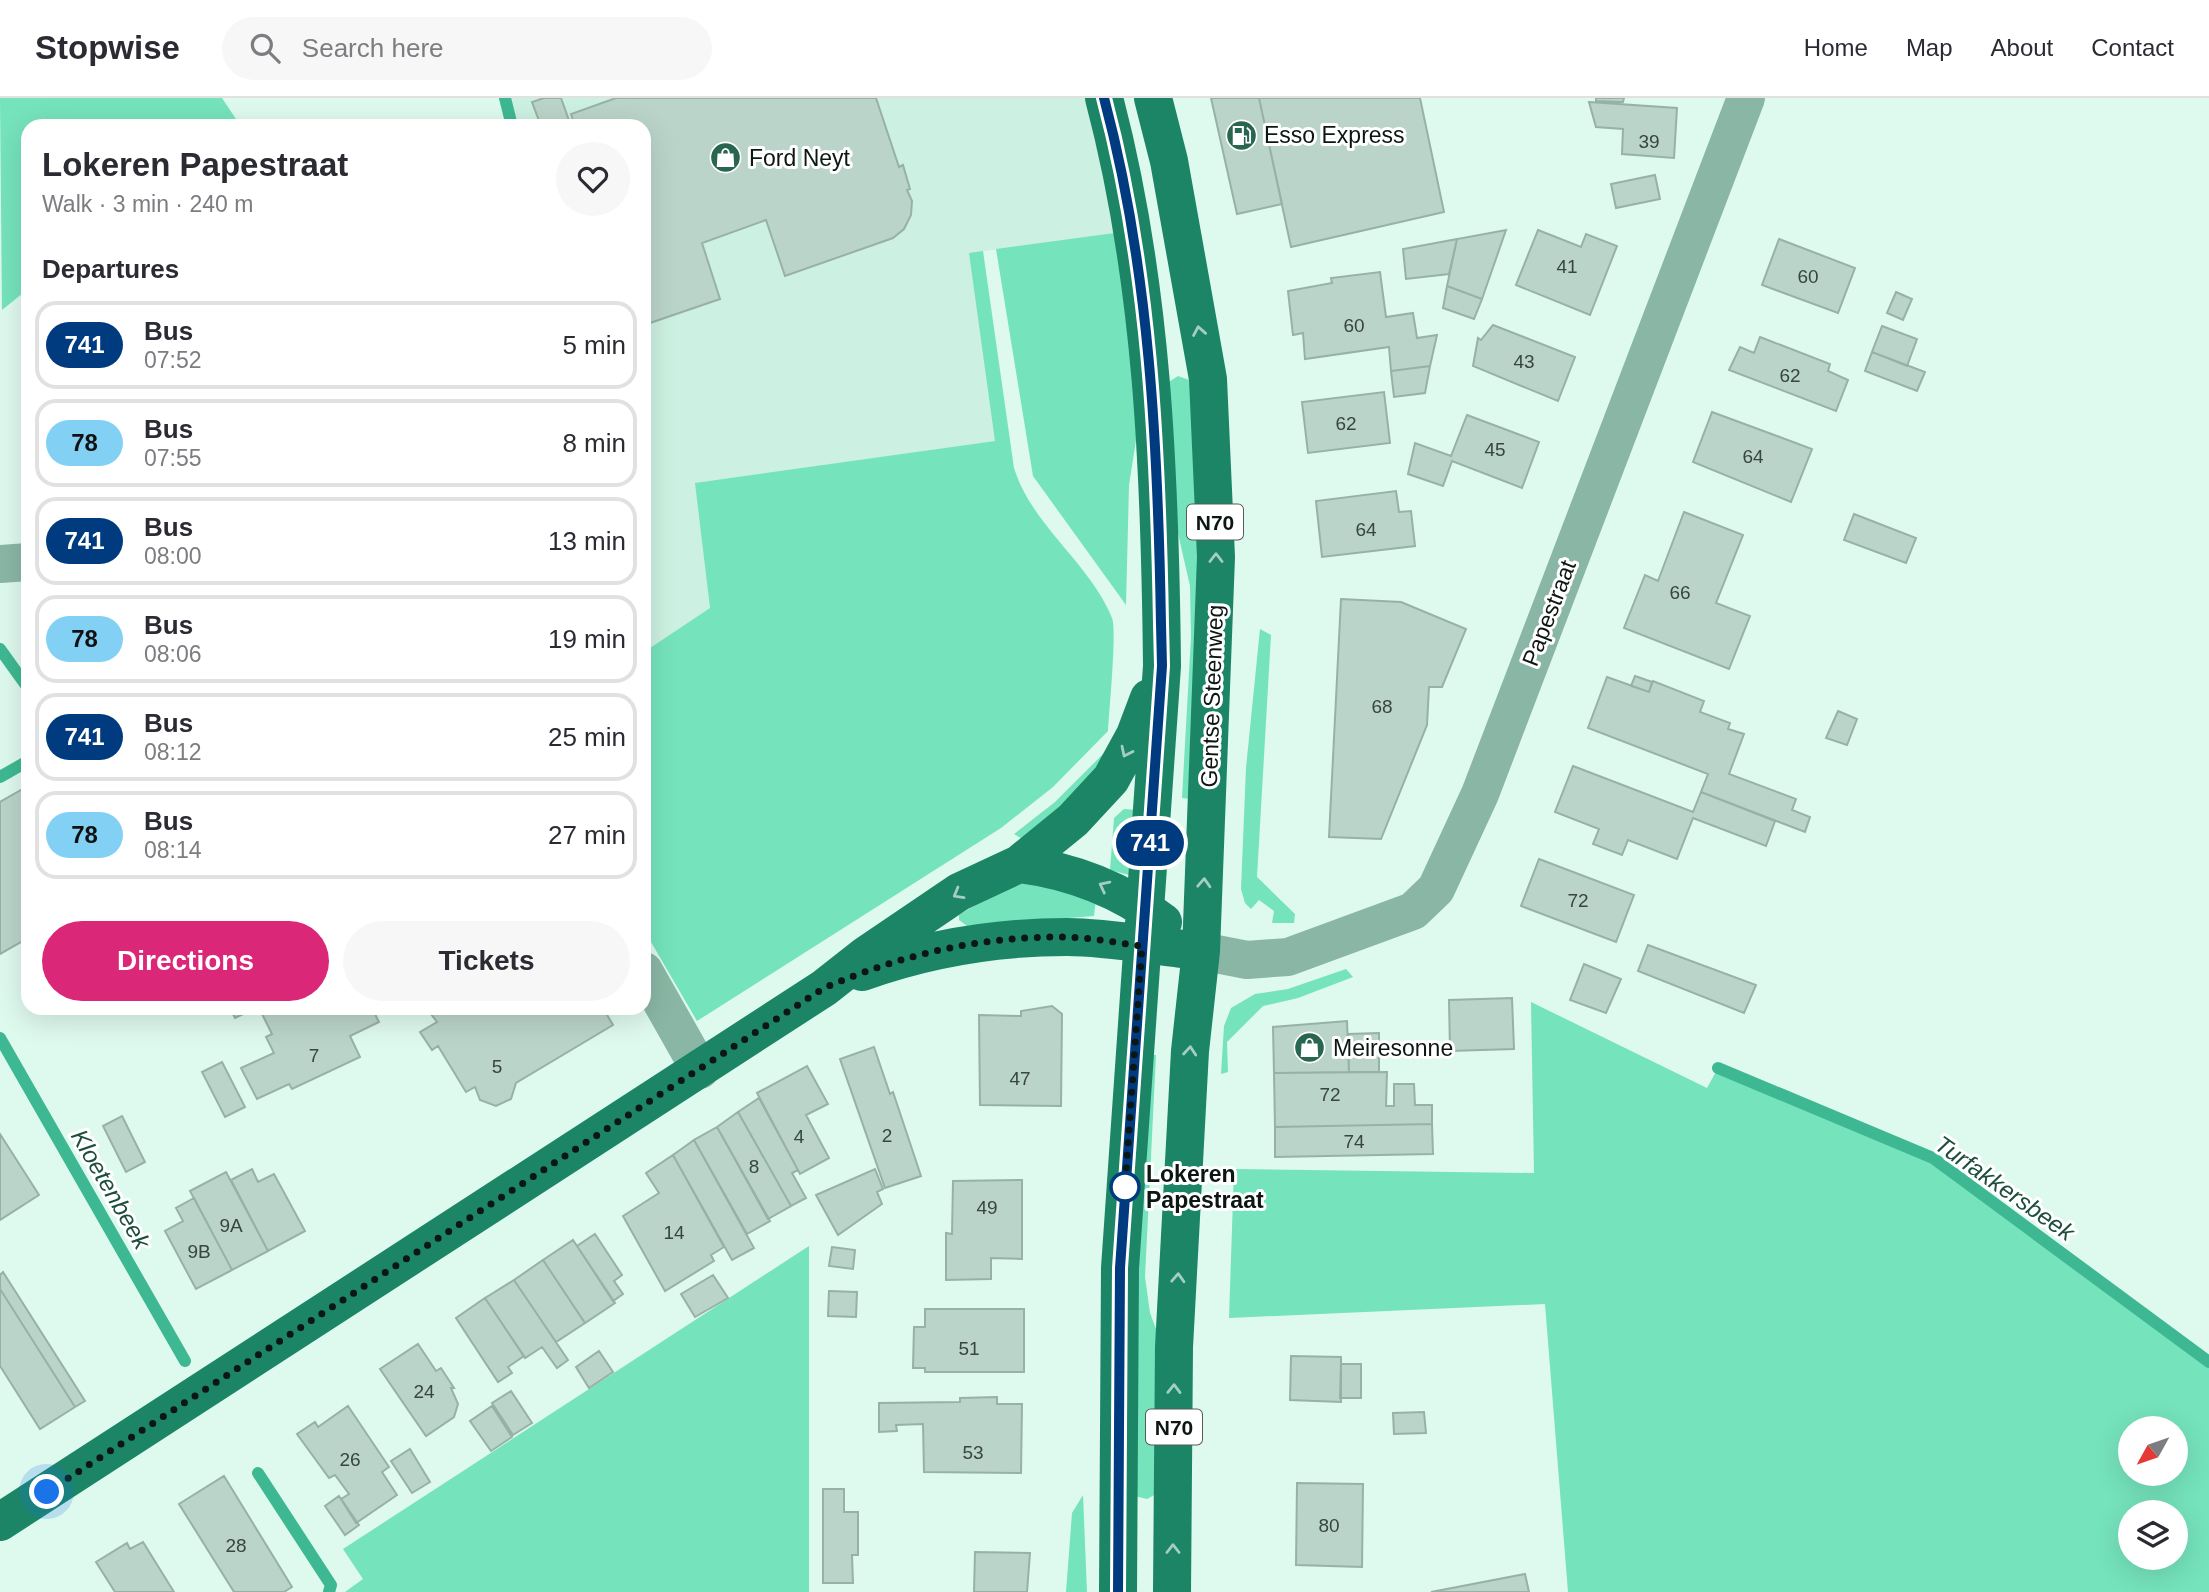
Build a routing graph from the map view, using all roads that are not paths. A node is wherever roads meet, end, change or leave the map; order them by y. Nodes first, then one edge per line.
1 (1104, 98) edge
2 (1153, 98) edge
3 (1746, 98) edge
4 (21, 563) edge
5 (0, 565) edge
6 (1162, 666) junction
7 (1019, 864) junction
8 (1146, 909) junction
9 (1142, 946) junction
10 (1201, 951) junction
11 (651, 983) edge
12 (824, 988) junction
13 (700, 1070) junction
14 (0, 1521) edge
15 (1118, 1592) edge
16 (1172, 1592) edge

1 - 6 main road, N70
10 -> 2 main road, Gentse Steenweg / N70
3 - 10 street, Papestraat
4 - 5 street
6 -> 7 main road
6 - 8 main road, N70
8 -> 7 main road
7 -> 12 main road
8 - 9 main road, N70
8 - 10 main road
9 - 10 main road
9 - 12 main road
9 - 15 main road, N70
16 -> 10 main road, Gentse Steenweg / N70
11 - 13 street
12 - 13 main road
13 - 14 main road

